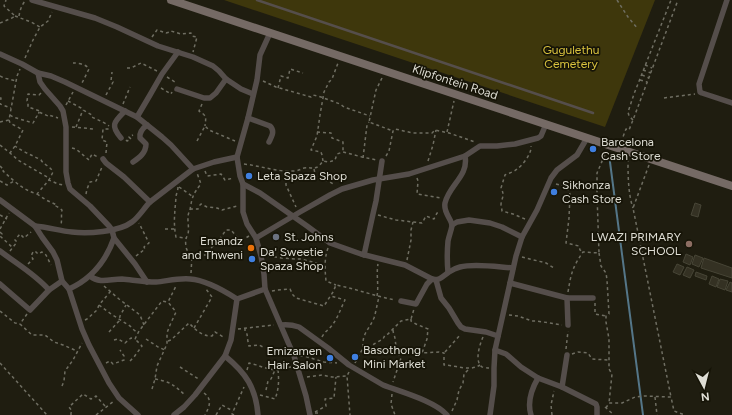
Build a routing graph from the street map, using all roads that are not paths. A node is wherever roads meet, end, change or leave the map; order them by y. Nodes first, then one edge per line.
1 (32, 0) edge
2 (171, 0) edge
3 (257, 0) edge
4 (727, 0) edge
5 (267, 2) edge
6 (270, 33) junction
7 (178, 52) junction
8 (0, 54) edge
9 (38, 74) junction
10 (226, 79) junction
11 (176, 88) road end
12 (253, 94) junction
13 (732, 103) edge
14 (123, 110) junction
15 (593, 113) dead end
16 (137, 117) junction
17 (248, 118) junction
18 (546, 124) junction
19 (147, 125) junction
20 (121, 138) road end
21 (587, 138) junction
22 (269, 142) dead end
23 (466, 156) junction
24 (237, 160) junction
25 (105, 161) road end
26 (382, 161) road end
27 (133, 162) dead end
28 (194, 169) junction
29 (380, 179) junction
30 (243, 184) junction
31 (732, 186) edge
32 (0, 200) edge
33 (150, 202) junction
34 (292, 216) junction
35 (452, 225) junction
36 (35, 226) junction
37 (112, 230) junction
38 (254, 236) junction
39 (522, 237) junction
40 (114, 238) junction
41 (0, 251) edge
42 (364, 255) junction
43 (513, 268) junction
44 (448, 272) junction
45 (90, 276) junction
46 (434, 279) junction
47 (62, 281) junction
48 (147, 282) junction
49 (510, 283) junction
50 (0, 284) edge
51 (69, 289) junction
52 (49, 290) junction
53 (265, 291) junction
54 (567, 298) junction
55 (593, 298) road end
56 (237, 300) junction
57 (401, 301) road end
58 (281, 325) junction
59 (568, 325) road end
60 (498, 336) junction
61 (495, 350) junction
62 (567, 355) road end
63 (225, 356) junction
64 (538, 378) junction
65 (562, 387) junction
66 (312, 414) edge
67 (138, 415) edge
68 (174, 415) edge
69 (258, 415) edge
70 (447, 415) edge
71 (490, 415) edge
72 (531, 415) edge
73 (597, 415) edge

1 - 7 street
2 - 6 main road, Klipfontein Road
3 - 5 lane
4 - 13 street
5 - 15 lane
6 - 12 street
6 - 18 main road, Klipfontein Road
7 - 10 street
7 - 16 street
8 - 9 street
9 - 14 street
9 - 37 street
10 - 11 street
10 - 12 street
12 - 17 street
14 - 16 street
14 - 20 street
16 - 19 street
17 - 22 street
17 - 24 street
18 - 21 main road, Klipfontein Road
18 - 23 street
19 - 27 street
19 - 28 street
21 - 31 main road, Klipfontein Road
21 - 39 street
23 - 29 street
23 - 35 street
24 - 28 street
24 - 30 street
25 - 33 street
26 - 29 street
28 - 33 street
29 - 34 street
29 - 42 street
30 - 34 street
30 - 38 street
32 - 36 street
33 - 37 street
34 - 38 street
34 - 42 street
35 - 39 street
35 - 44 street
36 - 37 street
36 - 47 street
37 - 40 street
38 - 53 street
39 - 43 street
40 - 45 street
40 - 48 street
41 - 52 street
42 - 46 street
43 - 44 street
43 - 49 street
44 - 46 street
45 - 48 street
45 - 51 street
46 - 57 street
46 - 60 street
47 - 51 street
47 - 52 street
48 - 56 street
49 - 54 street
49 - 60 street
50 - 52 street
51 - 67 street
53 - 56 street
53 - 58 street
54 - 55 street
54 - 59 street
56 - 63 street
58 - 66 street
58 - 70 street
60 - 61 street
61 - 64 street
61 - 71 street
62 - 65 street
63 - 68 street
63 - 69 street
64 - 65 street
64 - 72 street
65 - 73 street

